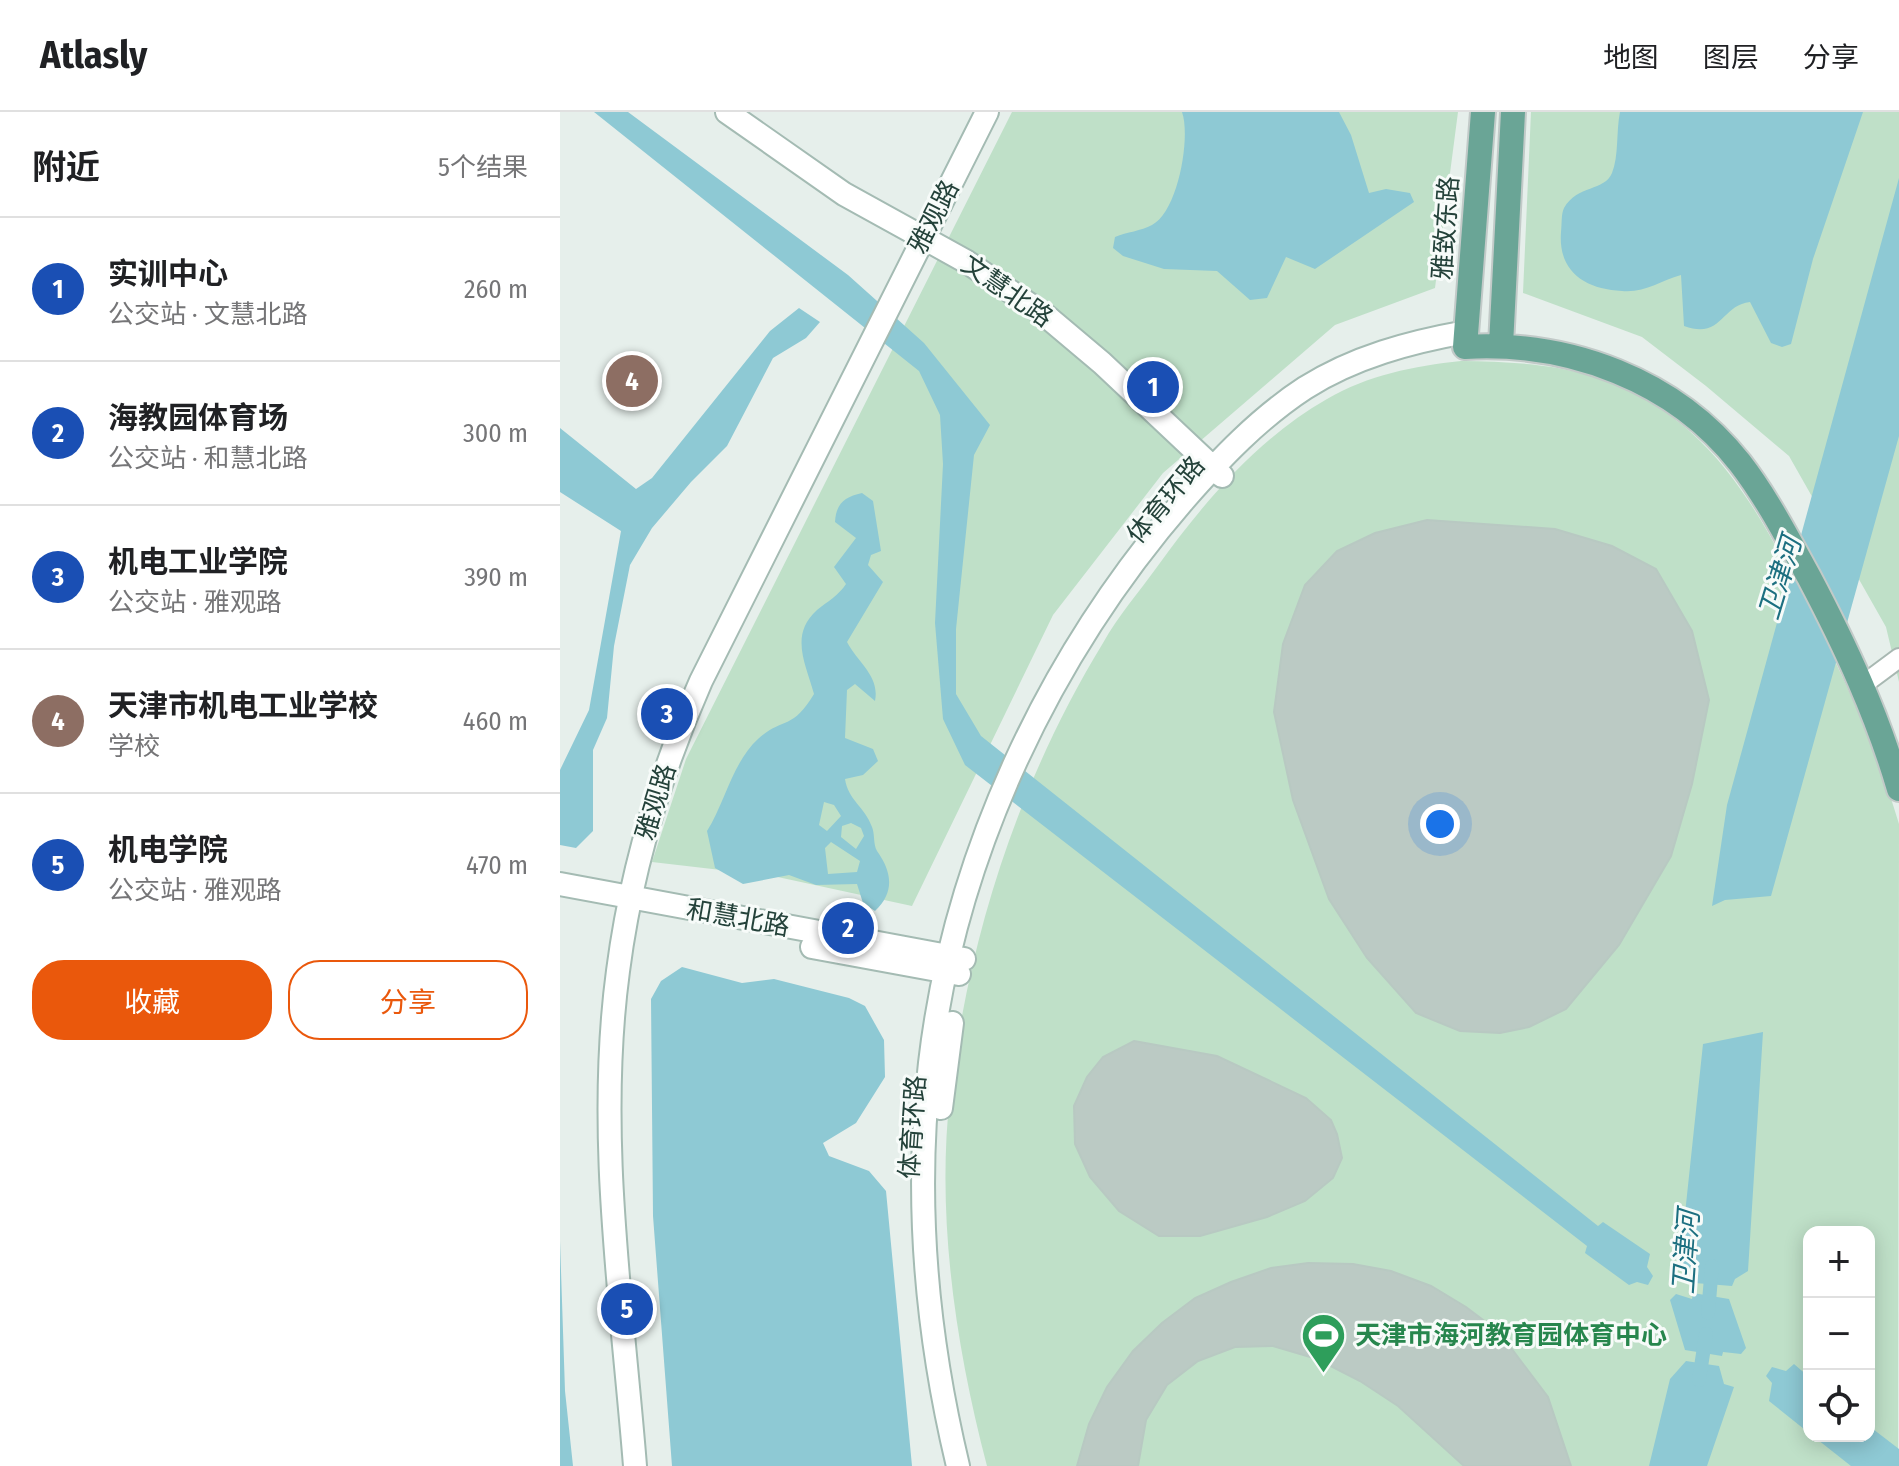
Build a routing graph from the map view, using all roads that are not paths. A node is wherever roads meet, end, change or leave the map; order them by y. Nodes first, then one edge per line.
1 (727, 112) edge
2 (748, 112) edge
3 (979, 112) edge
4 (987, 112) edge
5 (1483, 112) edge
6 (1513, 112) edge
7 (922, 231) junction
8 (1501, 338) junction
9 (1466, 340) junction
10 (1222, 468) junction
11 (1899, 658) edge
12 (1869, 680) junction
13 (1899, 742) edge
14 (1899, 789) edge
15 (560, 884) edge
16 (560, 899) edge
17 (625, 904) junction
18 (955, 966) junction
19 (628, 1466) edge
20 (635, 1466) edge
21 (958, 1466) edge
22 (971, 1466) edge

1 - 7 main road, 文慧北路
2 - 7 main road, 文慧北路
3 - 7 main road, 雅观路
4 - 7 main road, 雅观路
5 - 9 main road, 雅致东路
6 - 8 main road
7 - 10 main road, 文慧北路
7 - 17 main road, 雅观路
8 - 9 main road, 体育环路
8 - 12 main road, 体育环路
9 - 10 main road, 体育环路
10 - 18 main road, 体育环路
11 - 12 street
12 - 13 main road, 体育环路
12 - 14 main road, 体育环路
15 - 17 main road, 和慧北路
16 - 17 main road, 和慧北路
17 - 18 main road, 和慧北路
17 - 19 main road, 雅观路
17 - 20 main road, 雅观路
18 - 21 main road, 体育环路
18 - 22 main road, 体育环路

